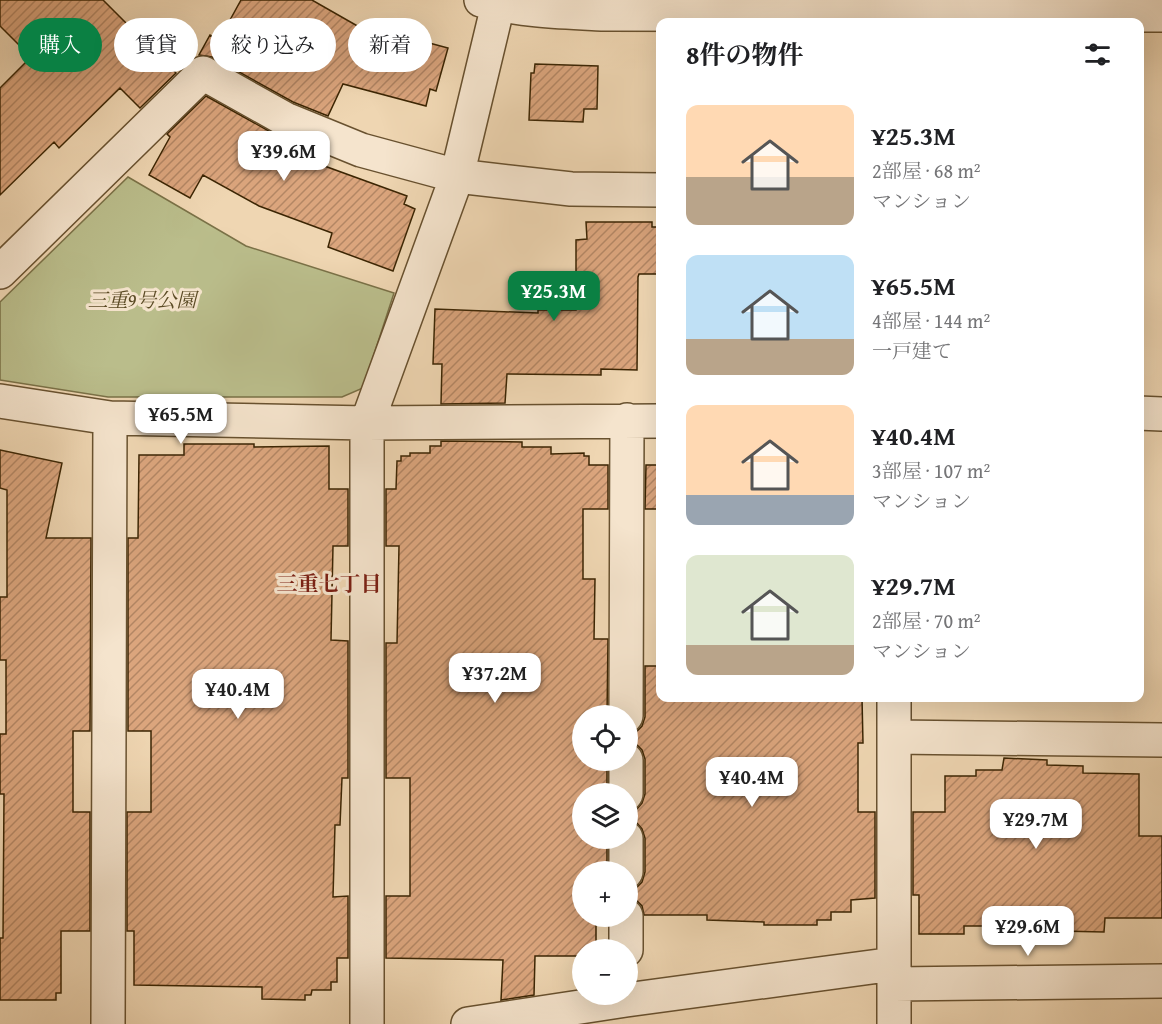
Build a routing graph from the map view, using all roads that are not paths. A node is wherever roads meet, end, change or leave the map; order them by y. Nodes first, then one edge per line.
1 (489, 2) edge
2 (1162, 15) edge
3 (457, 176) junction
4 (656, 190) edge
5 (0, 272) edge
6 (0, 401) edge
7 (1144, 413) edge
8 (1162, 414) edge
9 (110, 418) junction
10 (627, 420) junction
11 (656, 421) edge
12 (368, 423) junction
13 (894, 702) edge
14 (627, 705) edge
15 (894, 737) junction
16 (1162, 740) edge
17 (894, 974) junction
18 (1162, 981) edge
19 (638, 996) edge
20 (579, 1005) edge
21 (108, 1024) edge
22 (367, 1024) edge
23 (468, 1024) edge
24 (894, 1024) edge

1 - 2 street
1 - 3 street
3 - 4 street
3 - 5 street
3 - 12 street
6 - 9 street
7 - 8 street
9 - 12 street
9 - 21 street
10 - 11 street
10 - 12 street
10 - 14 street
12 - 22 street
13 - 15 street
15 - 16 street
15 - 17 street
17 - 18 street
17 - 19 street
17 - 24 street
20 - 23 street

